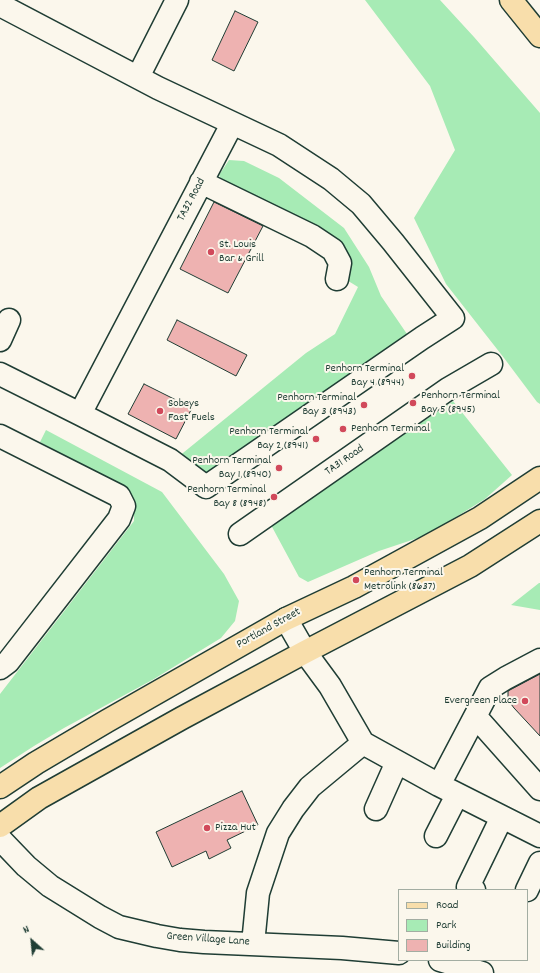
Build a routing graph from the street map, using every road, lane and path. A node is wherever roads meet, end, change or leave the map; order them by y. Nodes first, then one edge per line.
1 (177, 0) edge
2 (511, 0) edge
3 (0, 5) edge
4 (540, 36) edge
5 (138, 77) junction
6 (232, 124) junction
7 (201, 182) junction
8 (337, 279) dead end
9 (9, 320) dead end
10 (0, 340) edge
11 (491, 364) dead end
12 (0, 374) edge
13 (80, 414) junction
14 (0, 436) edge
15 (540, 478) edge
16 (540, 521) edge
17 (240, 534) dead end
18 (286, 619) junction
19 (304, 652) junction
20 (540, 660) edge
21 (0, 668) edge
22 (476, 717) junction
23 (363, 743) junction
24 (397, 762) junction
25 (0, 786) edge
26 (540, 789) edge
27 (448, 790) junction
28 (376, 809) dead end
29 (502, 817) junction
30 (0, 826) edge
31 (436, 836) dead end
32 (540, 836) edge
33 (0, 838) edge
34 (540, 863) edge
35 (472, 889) edge
36 (527, 889) edge
37 (253, 944) junction
38 (398, 953) edge
39 (443, 961) edge
40 (482, 973) edge

1 - 5 street
2 - 4 main road
3 - 5 street
5 - 6 street
6 - 7 street, TA32 Road
6 - 13 street
7 - 8 street
7 - 13 street, TA32 Road
9 - 10 street
11 - 17 street, TA31 Road
12 - 13 street
14 - 21 street
15 - 18 main road, Portland Street
16 - 19 main road
18 - 19 street
18 - 25 main road, Portland Street
19 - 23 street
19 - 30 main road
20 - 22 street
22 - 26 street
22 - 27 street
23 - 24 street
23 - 37 street
24 - 27 street
24 - 28 street
27 - 29 street
27 - 31 street
29 - 32 street
29 - 35 street
33 - 37 street, Green Village Lane
34 - 36 street
37 - 38 street, Green Village Lane
39 - 40 street

